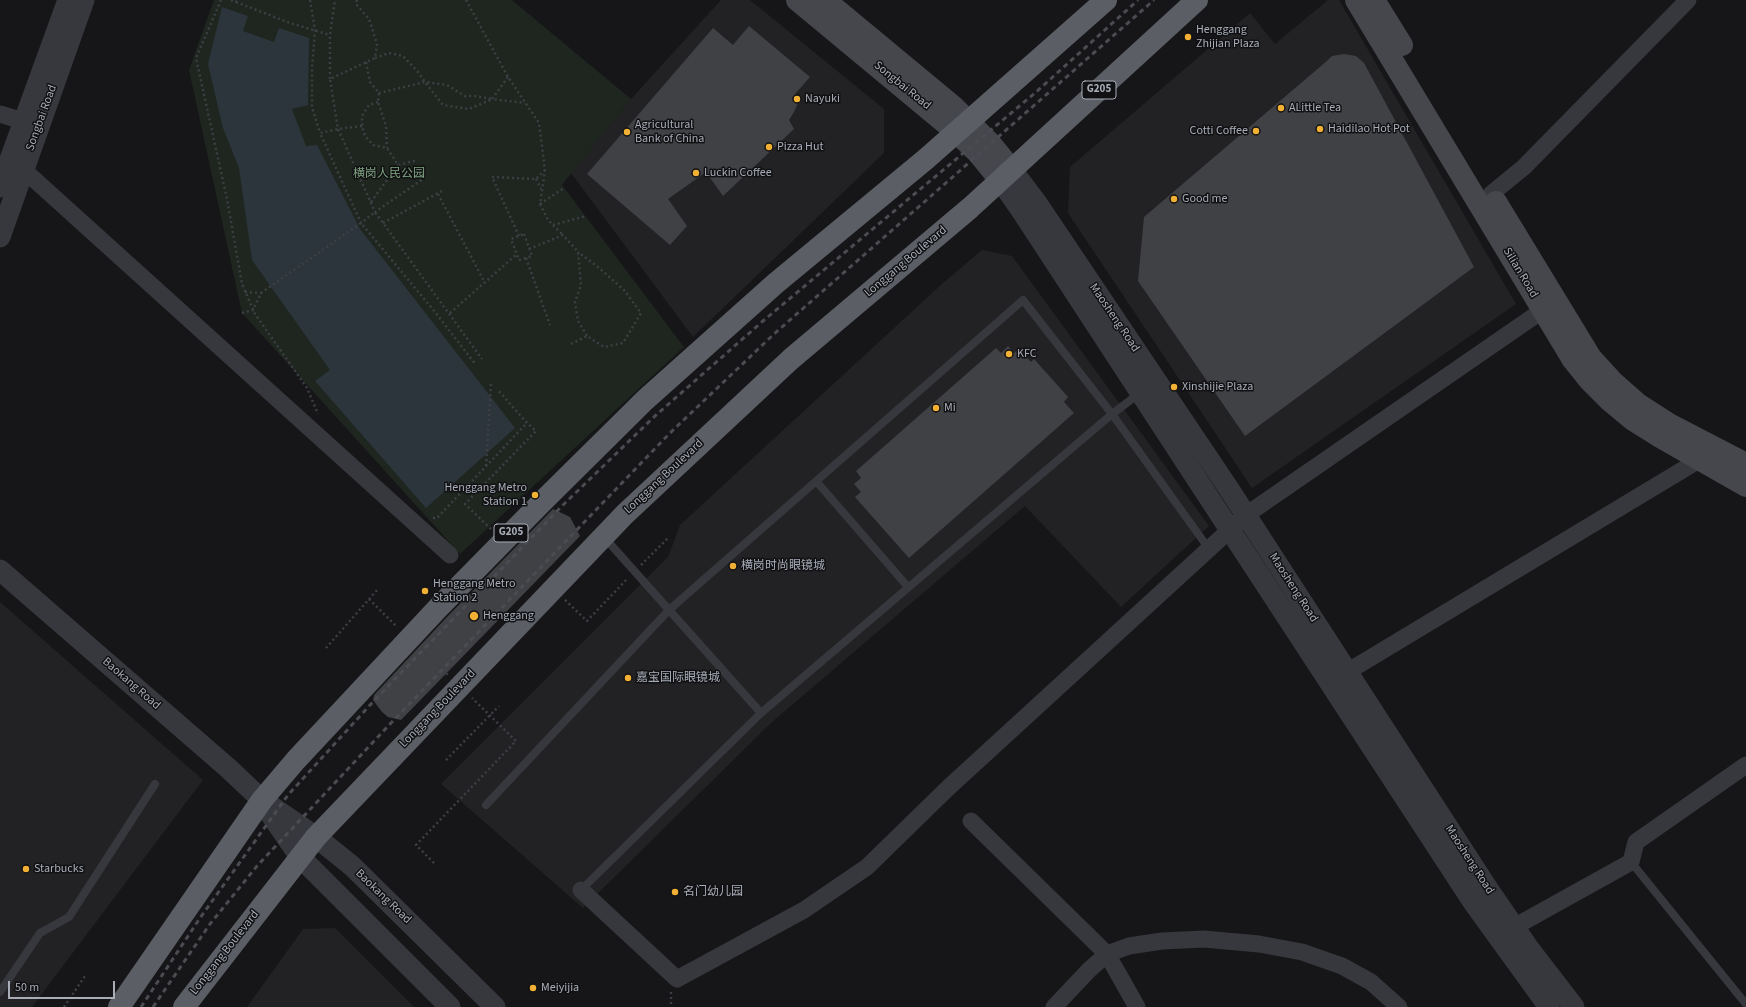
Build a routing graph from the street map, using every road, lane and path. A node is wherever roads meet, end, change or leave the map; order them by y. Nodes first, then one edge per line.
1 (68, 0) edge
2 (84, 0) edge
3 (221, 0) edge
4 (231, 0) edge
5 (310, 0) edge
6 (335, 0) edge
7 (357, 0) edge
8 (466, 0) edge
9 (797, 0) edge
10 (825, 0) edge
11 (1106, 0) edge
12 (1198, 0) edge
13 (1356, 0) edge
14 (1374, 0) edge
15 (1688, 0) edge
16 (236, 1) edge
17 (315, 30) junction
18 (330, 35) junction
19 (375, 58) junction
20 (366, 62) junction
21 (508, 77) junction
22 (330, 79) junction
23 (425, 82) junction
24 (378, 93) junction
25 (492, 99) junction
26 (378, 102) junction
27 (526, 103) junction
28 (0, 114) edge
29 (31, 123) junction
30 (362, 126) junction
31 (962, 126) junction
32 (338, 129) junction
33 (320, 133) junction
34 (387, 148) junction
35 (418, 160) dead end
36 (17, 164) junction
37 (398, 165) junction
38 (545, 170) junction
39 (1006, 175) junction
40 (426, 177) dead end
41 (536, 179) junction
42 (0, 187) edge
43 (564, 188) dead end
44 (542, 190) junction
45 (442, 191) dead end
46 (438, 194) junction
47 (1491, 194) junction
48 (371, 202) junction
49 (540, 204) junction
50 (375, 212) junction
51 (586, 216) dead end
52 (361, 223) junction
53 (383, 223) junction
54 (553, 225) junction
55 (563, 235) junction
56 (519, 236) junction
57 (0, 237) edge
58 (529, 249) junction
59 (578, 252) junction
60 (516, 254) junction
61 (526, 258) junction
62 (485, 283) junction
63 (245, 292) junction
64 (261, 293) junction
65 (253, 310) junction
66 (1543, 310) junction
67 (242, 313) dead end
68 (450, 313) junction
69 (550, 325) dead end
70 (587, 336) junction
71 (571, 344) dead end
72 (482, 359) dead end
73 (476, 366) dead end
74 (491, 383) dead end
75 (497, 389) dead end
76 (1140, 392) junction
77 (1112, 414) junction
78 (319, 417) dead end
79 (527, 423) junction
80 (1707, 454) junction
81 (1746, 464) edge
82 (486, 467) junction
83 (816, 481) junction
84 (1746, 486) edge
85 (1246, 515) junction
86 (430, 519) dead end
87 (1230, 529) junction
88 (496, 534) dead end
89 (604, 536) junction
90 (1209, 549) junction
91 (450, 555) dead end
92 (0, 570) edge
93 (908, 587) junction
94 (378, 589) dead end
95 (369, 599) junction
96 (670, 610) junction
97 (402, 631) dead end
98 (418, 647) dead end
99 (326, 648) dead end
100 (1347, 672) junction
101 (452, 679) dead end
102 (468, 695) dead end
103 (499, 706) dead end
104 (761, 713) junction
105 (490, 715) junction
106 (446, 760) dead end
107 (1746, 765) edge
108 (155, 784) dead end
109 (262, 800) junction
110 (486, 805) dead end
111 (971, 821) dead end
112 (316, 838) junction
113 (300, 857) junction
114 (1631, 862) junction
115 (434, 863) dead end
116 (581, 890) joint
117 (1514, 927) junction
118 (1107, 954) junction
119 (85, 976) dead end
120 (0, 992) edge
121 (1746, 1004) edge
122 (64, 1007) edge
123 (120, 1007) edge
124 (184, 1007) edge
125 (450, 1007) edge
126 (495, 1007) edge
127 (1054, 1007) edge
128 (1137, 1007) edge
129 (1399, 1007) edge
130 (1549, 1007) edge
131 (1574, 1007) edge

1 - 29 street, Songbai Road
2 - 29 street, Songbai Road
3 - 63 path
4 - 16 path
5 - 17 path
6 - 18 path
7 - 19 path
8 - 21 path
9 - 31 main road, Songbai Road
10 - 31 main road, Songbai Road
11 - 31 highway, G205
12 - 39 highway, Longgang Boulevard / G205
13 - 66 main road, Silian Road
14 - 47 main road, Silian Road
15 - 47 street
16 - 17 path
17 - 18 path
17 - 33 path
18 - 22 path
19 - 20 path
19 - 23 path
20 - 22 path
20 - 24 path
21 - 25 path
21 - 27 path
22 - 32 path
23 - 24 path
23 - 25 path
23 - 25 path
24 - 26 path
25 - 27 path
26 - 30 path
26 - 34 path
27 - 38 path
28 - 29 street
29 - 36 street, Songbai Road
30 - 32 path
30 - 34 path
31 - 39 main road, Songbai Road
31 - 109 highway, G205
32 - 33 path
32 - 48 path
33 - 52 path
34 - 37 path
35 - 37 path
36 - 42 street, Songbai Road
36 - 57 street, Songbai Road
36 - 91 street
37 - 48 path
38 - 41 path
38 - 44 path
39 - 76 street, Maosheng Road
39 - 85 street, Maosheng Road
39 - 89 highway, Longgang Boulevard / G205
40 - 50 path
41 - 44 path
41 - 56 path
43 - 49 path
44 - 49 path
45 - 46 path
46 - 53 path
46 - 62 path
47 - 80 main road, Silian Road
48 - 50 path
49 - 54 path
50 - 52 path
50 - 53 path
51 - 54 path
52 - 64 path
52 - 73 path
53 - 68 path
54 - 55 path
55 - 58 path
55 - 59 path
56 - 58 path
56 - 60 path
58 - 61 path
59 - 70 path
59 - 70 path
60 - 61 path
60 - 62 path
61 - 69 path
62 - 68 path
63 - 64 path
63 - 65 path
64 - 65 path
65 - 67 path
65 - 78 path
66 - 80 main road, Silian Road
66 - 85 street
68 - 72 path
70 - 71 path
74 - 82 path
75 - 79 path
76 - 77 lane
76 - 87 street, Maosheng Road
77 - 83 lane
77 - 90 lane
77 - 93 lane
79 - 82 path
79 - 88 path
80 - 81 main road, Silian Road
80 - 84 main road, Silian Road
80 - 100 street
82 - 86 path
83 - 93 lane
83 - 96 lane
85 - 87 street
85 - 100 street, Maosheng Road
87 - 90 street
87 - 130 street, Maosheng Road
89 - 96 lane
89 - 112 highway, Longgang Boulevard / G205
90 - 116 street
92 - 109 street, Baokang Road
93 - 104 lane
94 - 95 path
95 - 97 path
95 - 99 path
96 - 104 lane
96 - 110 lane
98 - 101 path
100 - 117 street, Maosheng Road
102 - 105 path
103 - 105 path
104 - 116 lane
105 - 106 path
105 - 115 path
107 - 114 street
108 - 120 lane
109 - 112 street, Baokang Road
109 - 113 street, Baokang Road
109 - 123 highway, G205
111 - 118 street
112 - 113 highway, Longgang Boulevard / G205
112 - 126 street, Baokang Road
113 - 124 highway, Longgang Boulevard / G205
113 - 125 street, Baokang Road
114 - 117 street
114 - 121 lane
117 - 131 street, Maosheng Road
118 - 127 street
118 - 128 street
118 - 129 street
119 - 122 path

